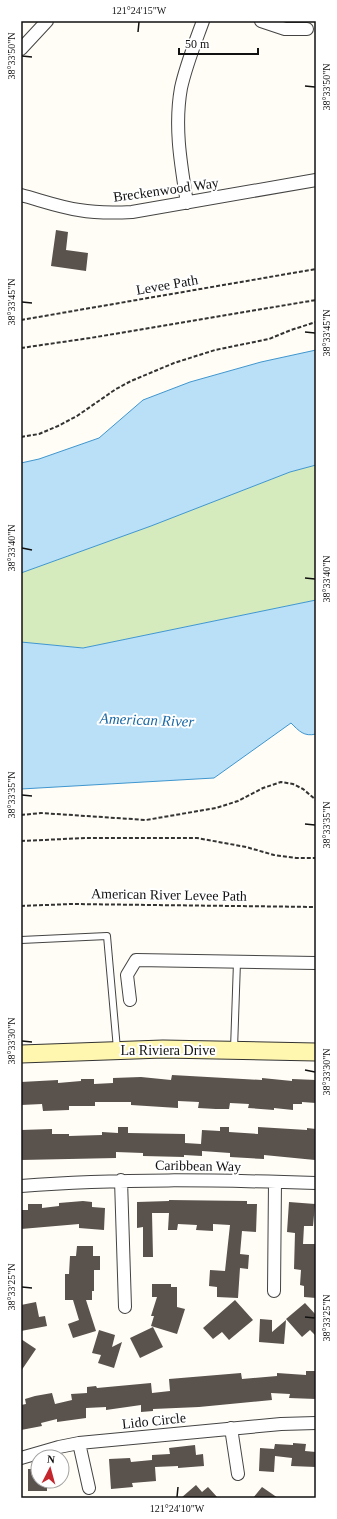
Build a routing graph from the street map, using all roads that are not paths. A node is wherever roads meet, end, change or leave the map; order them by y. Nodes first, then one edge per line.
1 (47, 21) edge
2 (203, 21) edge
3 (261, 21) edge
4 (307, 29) dead end
5 (21, 49) edge
6 (316, 180) edge
7 (21, 194) edge
8 (187, 203) junction
9 (21, 940) edge
10 (237, 962) junction
11 (316, 964) edge
12 (130, 1000) dead end
13 (117, 1050) junction
14 (234, 1050) junction
15 (316, 1052) edge
16 (21, 1054) edge
17 (121, 1180) junction
18 (276, 1182) junction
19 (316, 1183) edge
20 (21, 1186) edge
21 (274, 1291) dead end
22 (125, 1307) dead end
23 (316, 1423) edge
24 (232, 1428) junction
25 (79, 1443) junction
26 (21, 1458) edge
27 (238, 1474) dead end
28 (89, 1488) dead end

1 - 5 street
2 - 8 street
3 - 4 street
6 - 8 street, Breckenwood Way
7 - 8 street, Breckenwood Way
9 - 13 lane
10 - 11 street
10 - 12 street
10 - 14 lane
13 - 14 street, La Riviera Drive
13 - 16 street, La Riviera Drive
14 - 15 street, La Riviera Drive
17 - 18 street, Caribbean Way
17 - 20 street, Caribbean Way
17 - 22 street
18 - 19 street, Caribbean Way
18 - 21 street
23 - 24 street, Lido Circle
24 - 25 street, Lido Circle
24 - 27 street
25 - 26 street, Lido Circle
25 - 28 street

